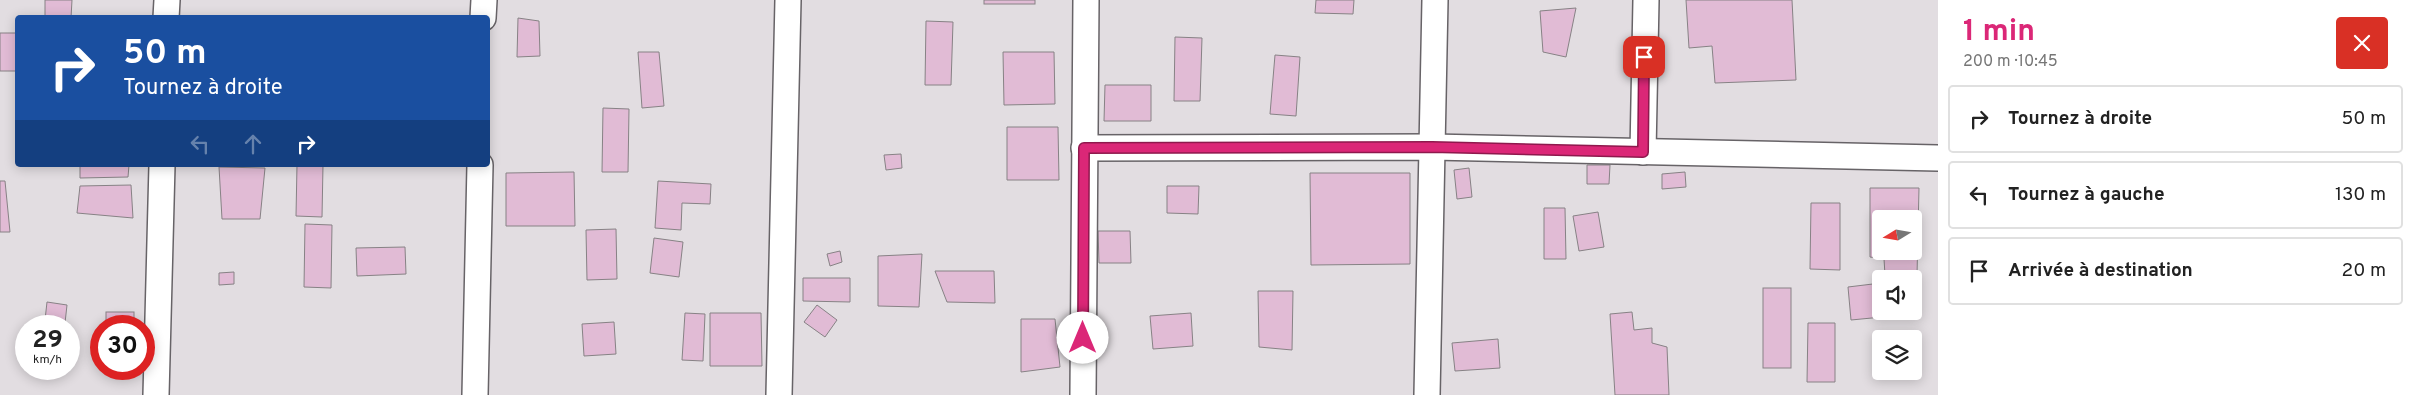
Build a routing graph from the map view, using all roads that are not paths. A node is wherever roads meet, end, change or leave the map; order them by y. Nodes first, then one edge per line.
1 (166, 0) edge
2 (484, 0) edge
3 (788, 0) edge
4 (1086, 0) edge
5 (1435, 0) edge
6 (1646, 0) edge
7 (166, 15) edge
8 (483, 15) edge
9 (1432, 147) junction
10 (1084, 148) junction
11 (1643, 152) junction
12 (1938, 158) edge
13 (162, 167) edge
14 (480, 167) edge
15 (156, 395) edge
16 (475, 395) edge
17 (779, 395) edge
18 (1083, 395) edge
19 (1427, 395) edge

1 - 7 street
2 - 8 street
3 - 17 street
4 - 10 street
5 - 9 street
6 - 11 street
9 - 10 street
9 - 11 street
9 - 19 street
10 - 18 street
11 - 12 street
13 - 15 street
14 - 16 street

